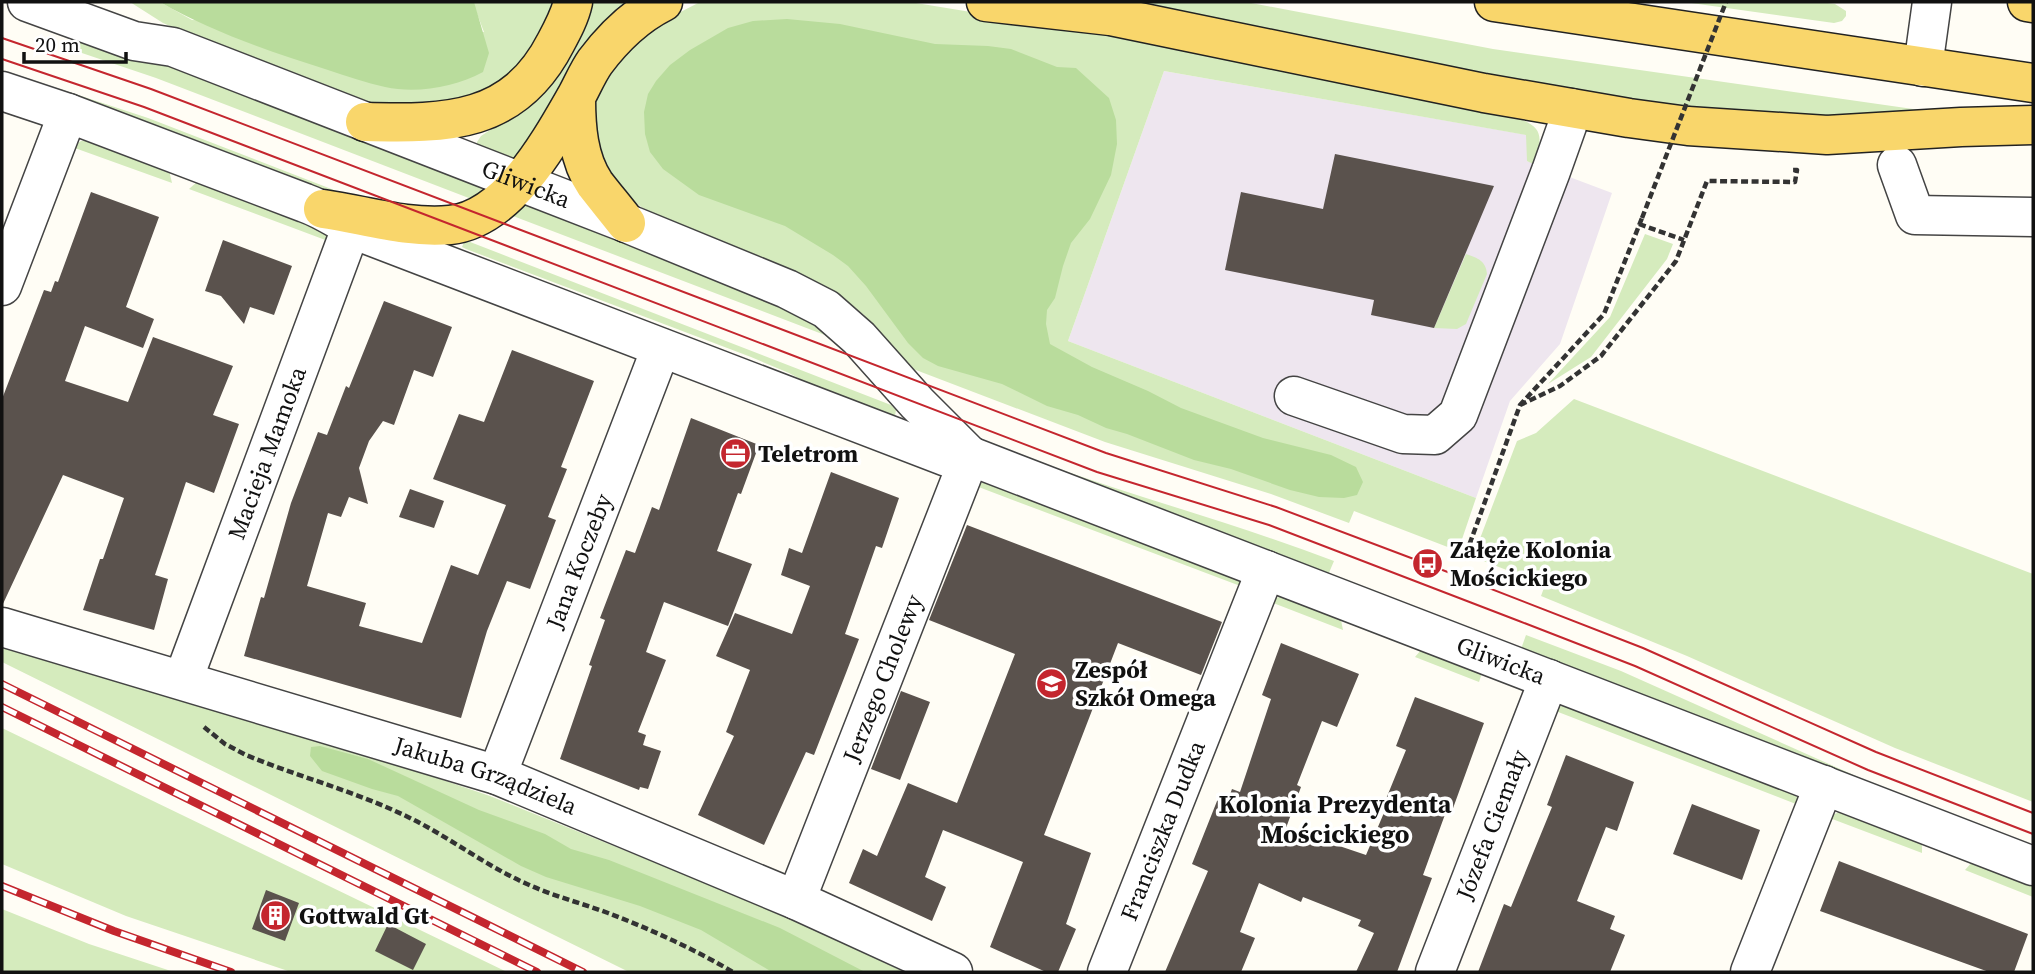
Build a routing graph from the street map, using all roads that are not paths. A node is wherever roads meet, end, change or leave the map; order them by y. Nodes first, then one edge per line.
1 (27, 2) edge
2 (107, 2) edge
3 (573, 2) edge
4 (663, 2) edge
5 (986, 2) edge
6 (1063, 2) edge
7 (1494, 2) edge
8 (1932, 2) edge
9 (2027, 2) edge
10 (2033, 3) edge
11 (1105, 16) junction
12 (173, 47) junction
13 (1923, 66) junction
14 (2033, 83) edge
15 (2, 91) edge
16 (576, 98) junction
17 (1571, 108) junction
18 (68, 113) junction
19 (365, 122) junction
20 (2033, 125) edge
21 (1897, 165) dead end
22 (519, 183) junction
23 (14, 217) edge
24 (2033, 217) edge
25 (337, 219) junction
26 (626, 223) junction
27 (2, 286) edge
28 (661, 348) junction
29 (1294, 396) dead end
30 (970, 456) junction
31 (1266, 570) junction
32 (2, 628) edge
33 (1549, 679) junction
34 (183, 680) junction
35 (497, 775) junction
36 (1824, 785) junction
37 (2033, 866) edge
38 (796, 900) junction
39 (953, 972) edge
40 (1107, 972) edge
41 (1435, 972) edge
42 (1750, 972) edge

1 - 12 street, Gliwicka
2 - 12 street
3 - 19 main road
4 - 16 main road
5 - 11 main road
6 - 11 main road
7 - 13 main road
8 - 13 street
9 - 10 main road
11 - 17 main road
12 - 19 street, Gliwicka
13 - 14 main road
15 - 18 street, Gliwicka
16 - 22 main road
16 - 26 main road
17 - 20 main road
17 - 29 street
18 - 23 street
18 - 25 street, Gliwicka
19 - 22 street, Gliwicka
21 - 24 street
22 - 25 main road
22 - 26 street, Gliwicka
23 - 27 street
25 - 28 street, Gliwicka
25 - 34 street, Macieja Mamoka
26 - 30 street, Gliwicka
28 - 30 street, Gliwicka
28 - 35 street, Jana Koczeby
30 - 31 street, Gliwicka
30 - 38 street, Jerzego Cholewy
31 - 33 street, Gliwicka
31 - 40 street, Franciszka Dudka
32 - 34 street, Jakuba Grządziela
33 - 36 street, Gliwicka
33 - 41 street, Józefa Ciemały
34 - 35 street, Jakuba Grządziela
35 - 38 street, Jakuba Grządziela
36 - 37 street, Gliwicka
36 - 42 street
38 - 39 street, Jakuba Grządziela

